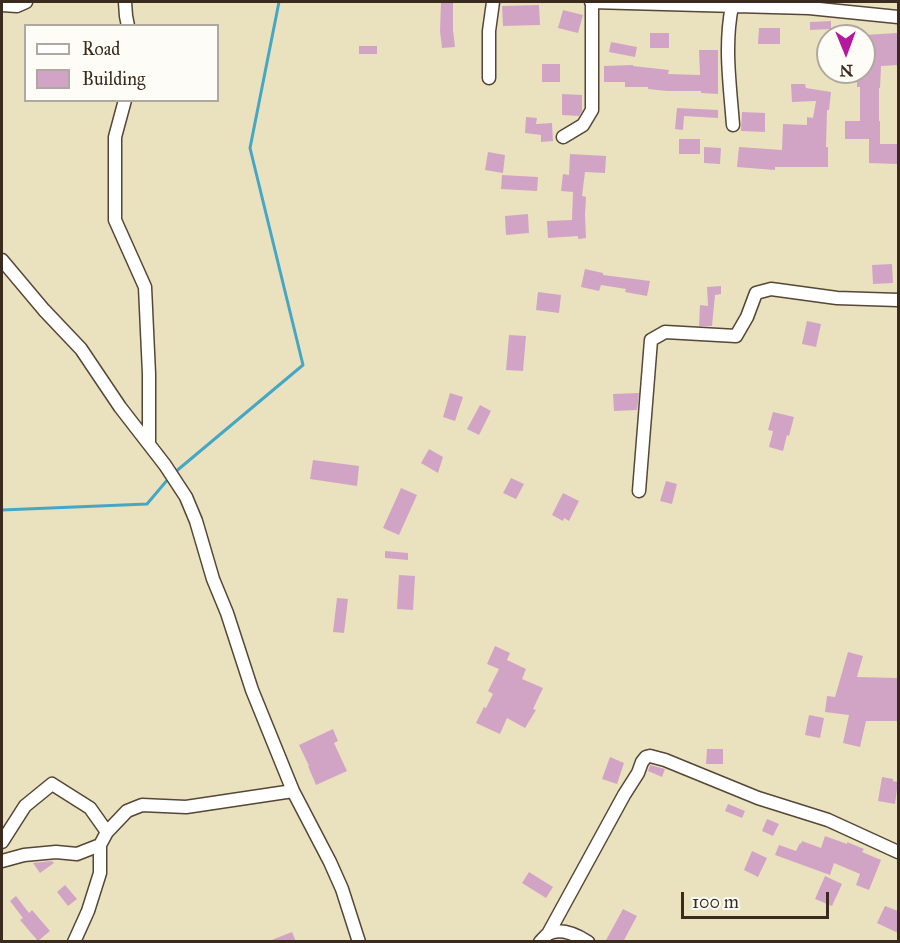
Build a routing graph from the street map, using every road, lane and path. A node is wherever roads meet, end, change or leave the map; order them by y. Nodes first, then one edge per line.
1 (26, 2) edge
2 (125, 2) edge
3 (494, 2) edge
4 (592, 2) edge
5 (2, 4) edge
6 (732, 6) junction
7 (898, 17) edge
8 (128, 24) edge
9 (489, 78) dead end
10 (124, 102) edge
11 (733, 125) dead end
12 (563, 137) dead end
13 (2, 260) edge
14 (898, 300) edge
15 (149, 443) junction
16 (639, 491) dead end
17 (292, 790) junction
18 (107, 832) junction
19 (2, 842) edge
20 (100, 845) junction
21 (898, 852) edge
22 (2, 861) edge
23 (544, 938) edge
24 (74, 942) edge
25 (359, 942) edge
26 (588, 942) edge

1 - 5 street
2 - 8 street
3 - 9 street
4 - 6 street
4 - 12 street
6 - 7 street
6 - 11 street
10 - 15 street
13 - 15 street
14 - 16 street
15 - 17 street
17 - 18 street
17 - 25 street
18 - 19 street
18 - 20 street
20 - 22 street
20 - 24 street
21 - 23 street
23 - 26 street

